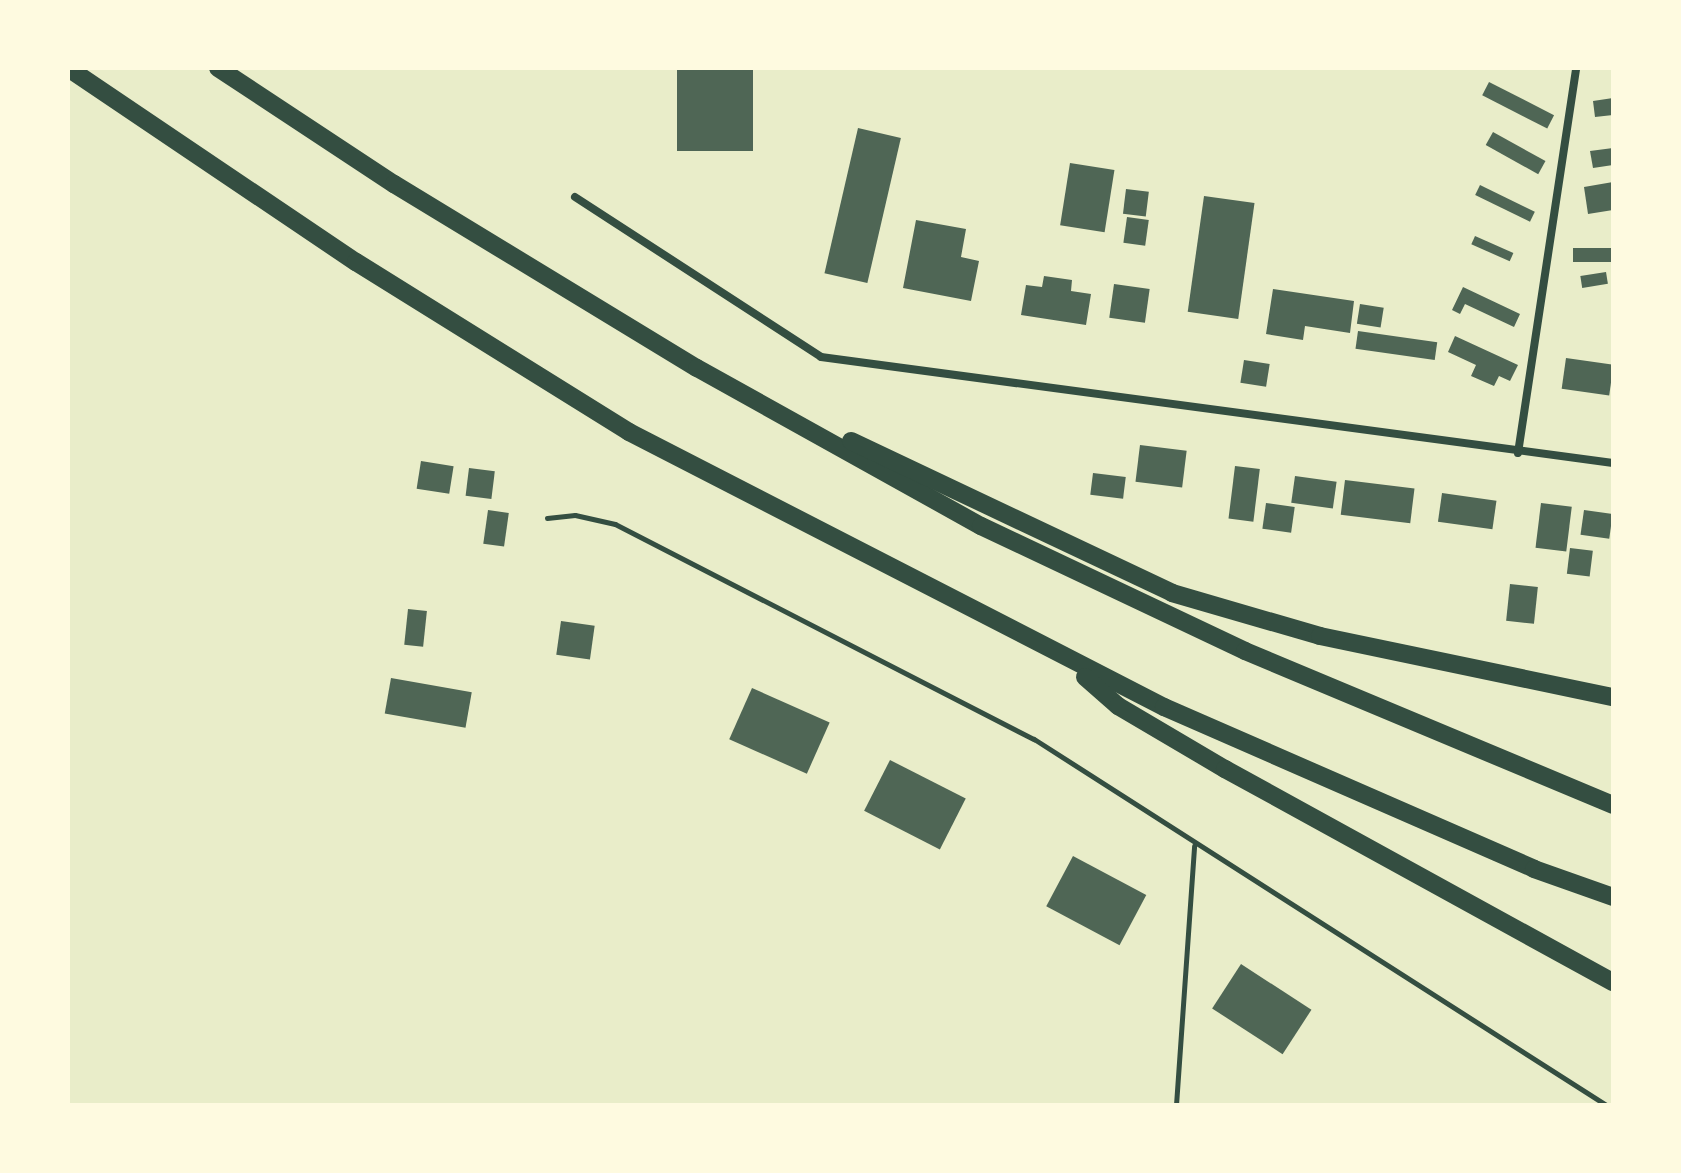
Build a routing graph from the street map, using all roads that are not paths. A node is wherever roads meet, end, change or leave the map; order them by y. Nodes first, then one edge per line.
1 (68, 68) edge
2 (218, 68) edge
3 (1576, 68) edge
4 (575, 197) dead end
5 (697, 368) junction
6 (1518, 453) junction
7 (1613, 463) edge
8 (547, 518) dead end
9 (1064, 659) junction
10 (1613, 697) edge
11 (1613, 805) edge
12 (1194, 846) junction
13 (1613, 897) edge
14 (1613, 982) edge
15 (1176, 1105) edge
16 (1606, 1105) edge

1 - 9 highway
2 - 5 highway
3 - 6 street
4 - 6 street
5 - 10 highway
5 - 11 highway
6 - 7 street
8 - 12 lane
9 - 13 highway
9 - 14 highway
12 - 15 lane
12 - 16 lane

